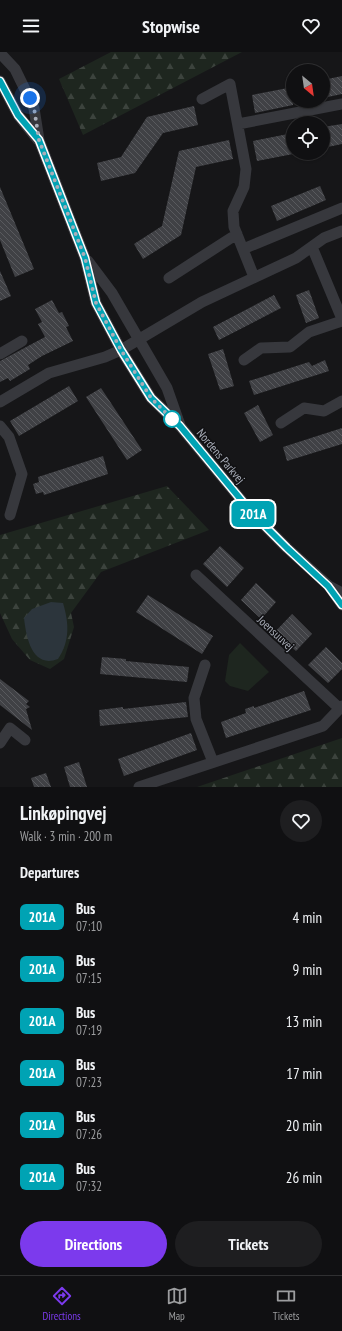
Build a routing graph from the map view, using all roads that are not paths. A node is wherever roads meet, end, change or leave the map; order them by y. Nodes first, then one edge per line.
1 (0, 53) edge
2 (0, 81) edge
3 (202, 99) dead end
4 (342, 104) edge
5 (238, 124) junction
6 (39, 140) junction
7 (342, 208) edge
8 (342, 231) edge
9 (237, 234) junction
10 (312, 247) junction
11 (243, 249) junction
12 (85, 258) junction
13 (254, 277) junction
14 (169, 278) dead end
15 (342, 320) edge
16 (139, 340) junction
17 (22, 341) dead end
18 (121, 350) junction
19 (0, 354) edge
20 (244, 360) dead end
21 (342, 401) edge
22 (0, 402) edge
23 (281, 423) dead end
24 (0, 426) edge
25 (180, 426) junction
26 (10, 515) dead end
27 (196, 575) dead end
28 (328, 586) junction
29 (342, 593) edge
30 (342, 605) edge
31 (206, 665) dead end
32 (341, 707) edge
33 (25, 740) dead end
34 (0, 743) edge
35 (213, 762) junction
36 (139, 787) edge

1 - 6 street, Nordens Parkvej
2 - 6 street, Nordens Parkvej
3 - 5 street
4 - 5 street
5 - 9 street
6 - 12 street, Nordens Parkvej
7 - 11 street
8 - 10 street
9 - 11 street
9 - 14 street
10 - 13 street
10 - 15 street
11 - 13 street
12 - 16 street, Nordens Parkvej
12 - 18 street, Nordens Parkvej
13 - 16 street
15 - 20 street
16 - 18 street
16 - 25 street, Nordens Parkvej
17 - 19 street
18 - 22 street
18 - 25 street, Nordens Parkvej
21 - 23 street
24 - 26 street
25 - 28 street, Nordens Parkvej
27 - 32 street, Joensuuvej
28 - 29 street, Nordens Parkvej
28 - 30 street, Nordens Parkvej
31 - 35 street
32 - 35 street, Joensuuvej
33 - 34 street
35 - 36 street, Joensuuvej

